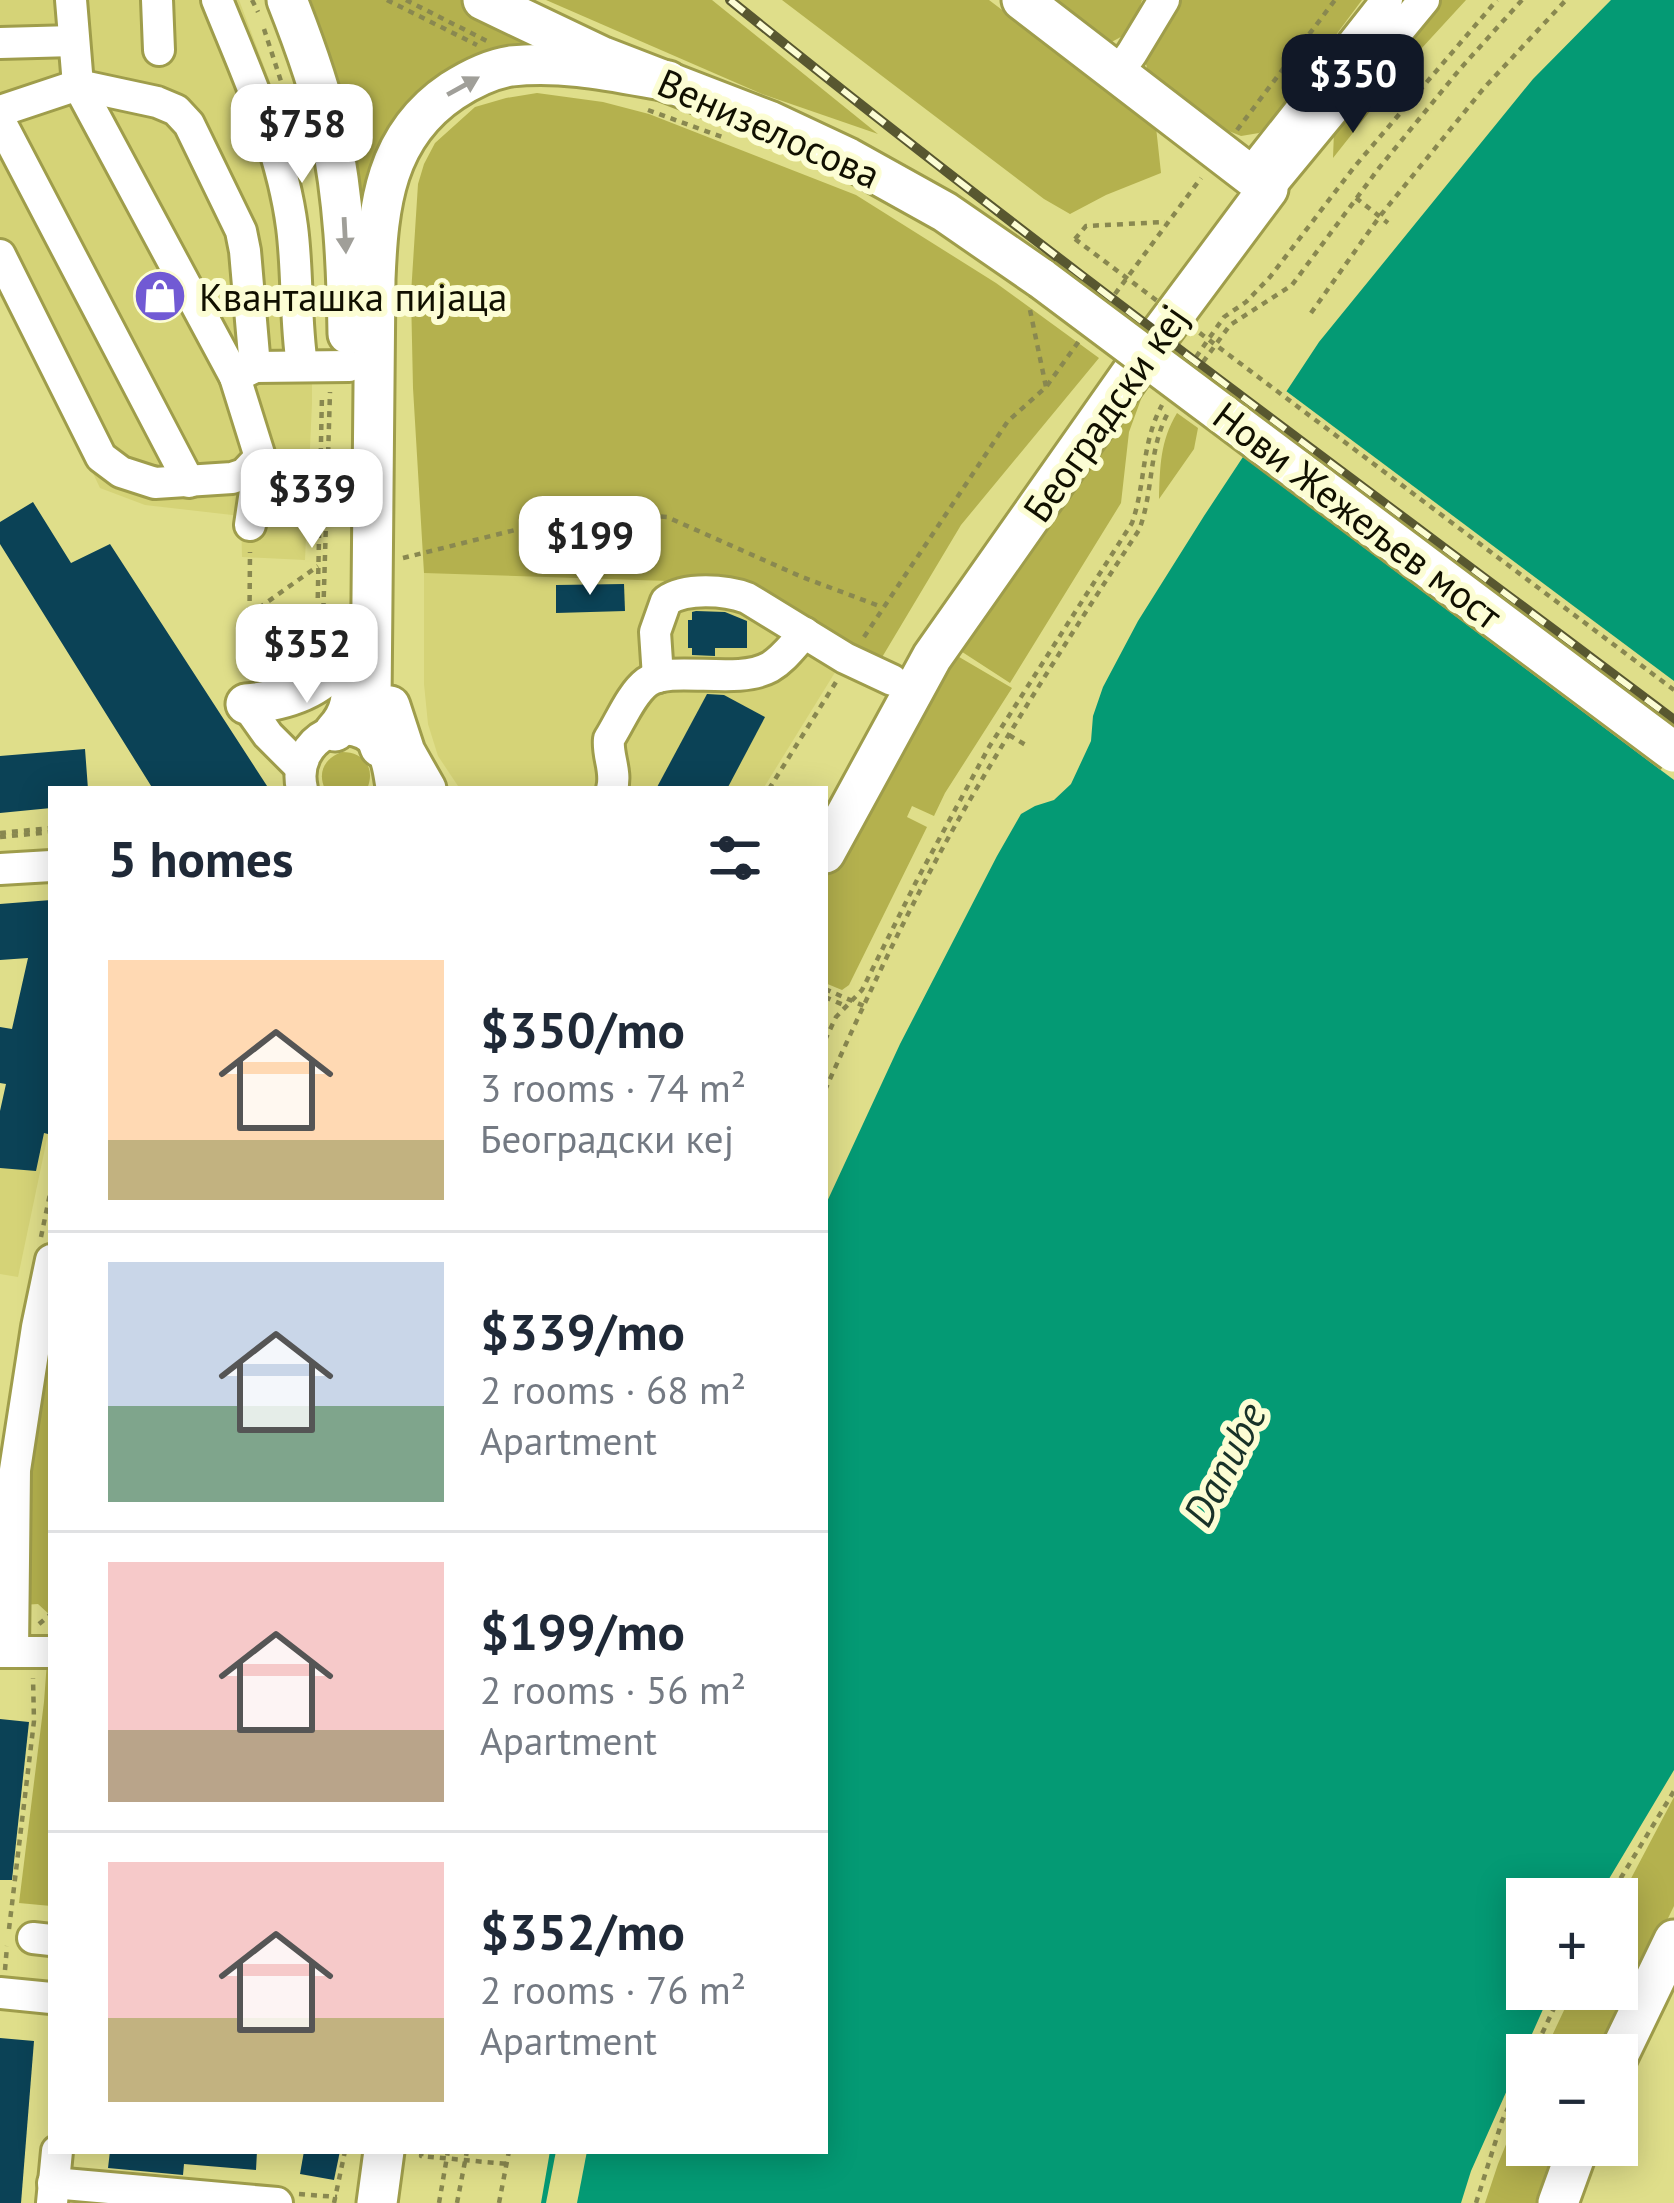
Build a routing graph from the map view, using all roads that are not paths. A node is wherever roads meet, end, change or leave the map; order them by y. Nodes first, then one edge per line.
1 (71, 0) edge
2 (158, 0) edge
3 (217, 0) edge
4 (287, 0) edge
5 (483, 0) edge
6 (1022, 0) edge
7 (1164, 0) edge
8 (1387, 0) edge
9 (1424, 0) edge
10 (74, 41) junction
11 (0, 43) edge
12 (159, 50) dead end
13 (1117, 74) junction
14 (78, 85) junction
15 (653, 94) junction
16 (0, 111) edge
17 (0, 121) edge
18 (1248, 169) junction
19 (0, 256) edge
20 (1035, 288) joint
21 (302, 365) junction
22 (349, 366) junction
23 (245, 372) junction
24 (260, 457) junction
25 (189, 482) junction
26 (250, 525) road end
27 (385, 573) junction
28 (352, 629) junction
29 (805, 633) junction
30 (658, 677) junction
31 (892, 680) junction
32 (248, 690) junction
33 (328, 733) junction
34 (1674, 752) edge
35 (301, 778) edge
36 (395, 778) edge
37 (612, 786) edge
38 (828, 793) edge
39 (828, 848) edge
40 (48, 866) edge
41 (0, 868) edge
42 (48, 1274) edge
43 (8, 1469) edge
44 (27, 1651) edge
45 (1674, 1940) edge
46 (0, 1993) edge
47 (48, 1998) edge
48 (1629, 2034) edge
49 (57, 2154) edge
50 (384, 2154) edge
51 (1571, 2166) edge
52 (52, 2193) edge
53 (277, 2203) edge
54 (376, 2203) edge
55 (1558, 2203) edge

1 - 10 street
2 - 12 street
3 - 21 street
4 -> 22 main road
5 - 15 main road, Венизелосова
6 - 13 main road
7 - 13 street
8 - 18 street, Београдски кеј
9 - 18 street, Београдски кеј
10 - 11 street
10 - 14 street
13 - 18 main road
14 - 16 street
14 - 23 street
14 - 23 street
15 - 20 main road, Венизелосова
27 -> 15 main road
17 - 25 street
18 - 31 main road, Београдски кеј
18 - 39 main road, Београдски кеј
19 - 25 street
20 - 34 main road, Нови Жежељев мост, bridge
21 - 22 street
21 - 23 street
22 - 28 main road
23 - 24 street
24 - 25 street
24 - 26 street
27 - 36 main road
27 - 36 main road
28 - 32 main road
28 - 33 main road
29 - 30 street
29 - 30 street
29 - 31 street
30 - 37 street
31 - 38 main road, Београдски кеј
32 - 33 street
32 - 35 street
33 - 35 street
33 - 36 street
40 - 41 street
42 - 43 street
43 - 44 street
45 - 48 main road
46 - 47 street
49 - 52 street
50 - 54 main road
51 - 55 main road
52 - 53 street

